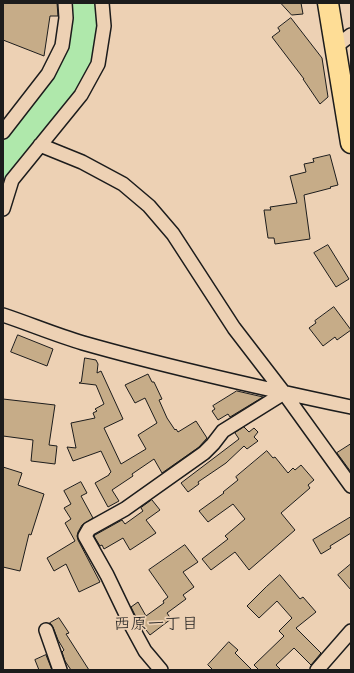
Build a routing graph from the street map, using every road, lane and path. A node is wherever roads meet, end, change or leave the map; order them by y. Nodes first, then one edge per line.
1 (65, 3) edge
2 (102, 3) edge
3 (328, 3) edge
4 (351, 35) edge
5 (335, 47) junction
6 (4, 131) edge
7 (351, 143) edge
8 (40, 145) junction
9 (3, 209) edge
10 (3, 315) edge
11 (284, 393) junction
12 (351, 407) edge
13 (351, 486) edge
14 (46, 630) dead end
15 (351, 631) edge
16 (60, 670) edge
17 (161, 670) edge
18 (317, 670) edge

1 - 6 street
2 - 8 street
3 - 5 highway
4 - 5 street
5 - 7 highway
8 - 9 street
8 - 11 street
10 - 11 street
11 - 12 street
11 - 13 street
11 - 17 street
14 - 16 street
15 - 18 street

